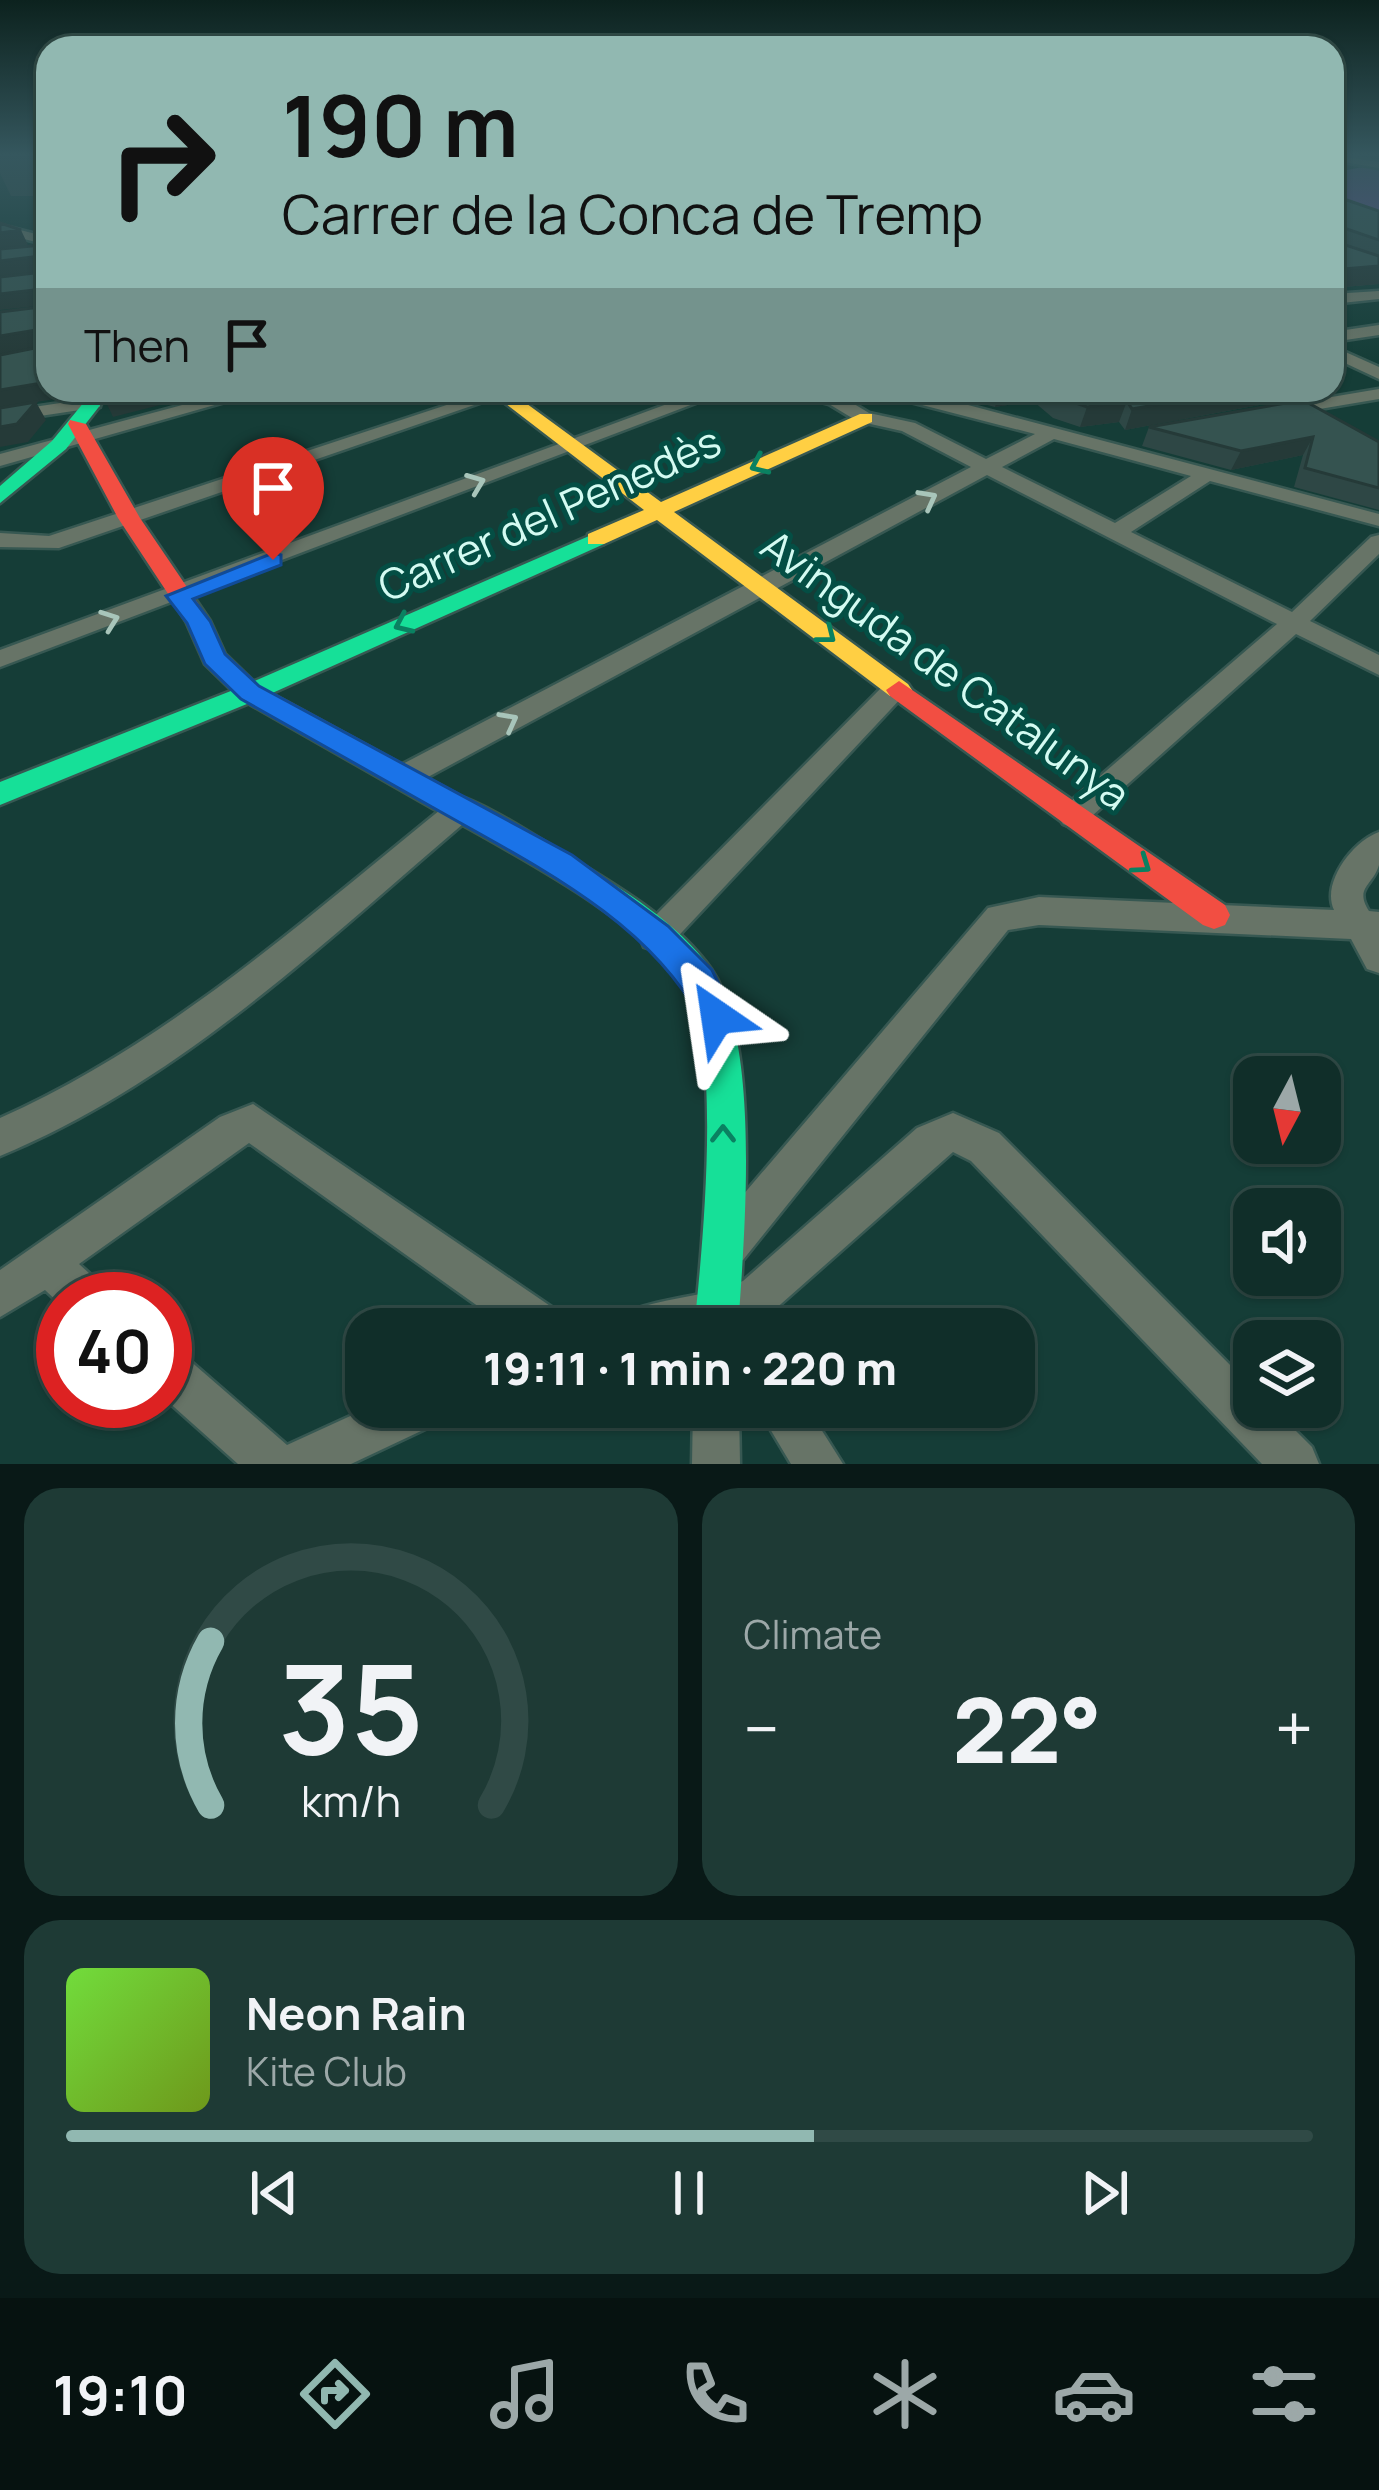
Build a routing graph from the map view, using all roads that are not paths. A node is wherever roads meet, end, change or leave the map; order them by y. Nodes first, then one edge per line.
1 (34, 223) edge
2 (0, 229) edge
3 (36, 238) edge
4 (1379, 295) edge
5 (1344, 297) edge
6 (1379, 331) edge
7 (1344, 335) edge
8 (1344, 357) edge
9 (1379, 374) edge
10 (1379, 394) edge
11 (1344, 399) edge
12 (188, 402) edge
13 (470, 402) edge
14 (516, 402) edge
15 (689, 402) edge
16 (838, 402) edge
17 (928, 402) edge
18 (1300, 402) edge
19 (1326, 402) edge
20 (1306, 405) junction
21 (1248, 416) edge
22 (0, 417) edge
23 (866, 418) junction
24 (83, 420) edge
25 (1341, 425) edge
26 (1052, 432) junction
27 (1140, 436) dead end
28 (1096, 444) junction
29 (573, 446) junction
30 (0, 460) edge
31 (987, 469) junction
32 (1209, 473) junction
33 (0, 496) edge
34 (659, 510) junction
35 (129, 518) junction
36 (1379, 520) edge
37 (1116, 532) junction
38 (0, 540) edge
39 (1379, 542) edge
40 (763, 586) junction
41 (178, 596) junction
42 (1294, 623) junction
43 (0, 659) edge
44 (1379, 666) edge
45 (896, 688) junction
46 (250, 693) junction
47 (405, 776) junction
48 (0, 794) edge
49 (460, 810) junction
50 (1073, 816) junction
51 (1379, 844) edge
52 (1214, 915) junction
53 (1370, 925) edge
54 (656, 937) junction
55 (1379, 958) edge
56 (0, 1137) edge
57 (723, 1251) junction
58 (49, 1265) junction
59 (57, 1272) edge
60 (0, 1296) edge
61 (517, 1308) edge
62 (721, 1308) edge
63 (742, 1308) edge
64 (192, 1393) edge
65 (376, 1428) edge
66 (716, 1428) edge
67 (794, 1428) edge
68 (273, 1464) edge
69 (298, 1464) edge
70 (716, 1464) edge
71 (819, 1464) edge
72 (1295, 1464) edge

1 - 2 street
2 - 3 street
4 - 5 street
6 - 7 street
8 - 9 street
10 - 11 street
12 - 24 street
13 - 35 street
14 - 29 street, Avinguda de Catalunya
15 - 29 street
16 - 23 street
17 - 26 street
18 - 20 street
19 - 20 street
20 - 21 street
20 - 25 street
22 - 24 street
23 - 31 street
23 -> 34 street, Carrer del Penedès
24 - 30 street
24 - 33 street
24 - 35 street
26 - 28 street
26 - 31 street
27 - 28 street
28 - 32 street
29 - 34 street, Avinguda de Catalunya
41 -> 29 street
31 - 37 street
40 -> 31 street
32 - 36 street
32 - 37 street
34 - 40 street, Avinguda de Catalunya
34 -> 46 street, Carrer del Penedès
35 - 38 street
35 - 41 street
37 - 42 street
39 - 42 street
40 -> 45 street, Avinguda de Catalunya
47 -> 40 street
43 -> 41 street
41 - 46 street
42 - 44 street
42 - 50 street
45 - 50 street, Avinguda de Catalunya
45 - 54 street
46 - 47 street
46 - 48 street, Carrer del Penedès
47 - 49 street
49 - 54 street
49 - 56 street
50 -> 52 street, Avinguda de Catalunya
51 - 53 street
52 - 53 street
52 - 57 street
53 - 55 street
57 -> 54 street
57 - 62 street
58 - 59 street
58 - 60 street
58 - 61 street
63 - 72 street
64 - 68 street
65 - 69 street
66 - 70 street
67 - 71 street

